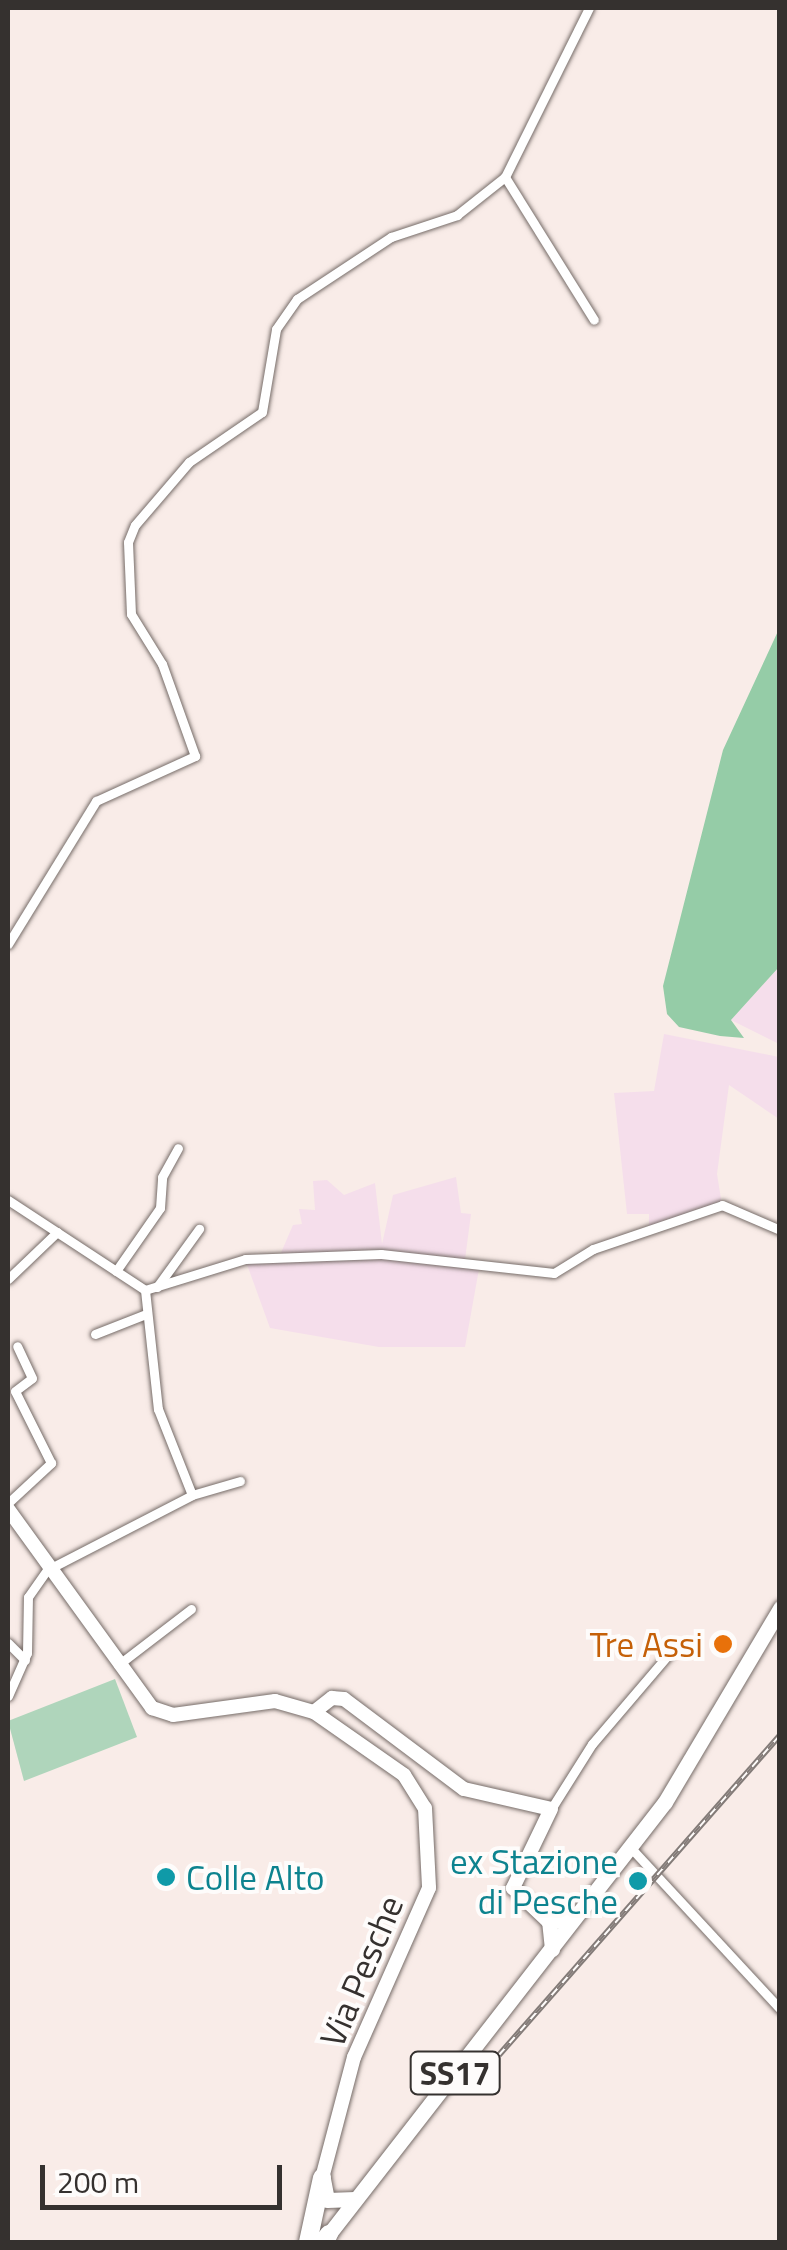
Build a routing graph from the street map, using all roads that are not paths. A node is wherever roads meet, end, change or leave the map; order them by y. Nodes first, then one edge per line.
1 (589, 8) edge
2 (505, 177) junction
3 (594, 320) dead end
4 (8, 944) edge
5 (178, 1148) dead end
6 (8, 1200) edge
7 (199, 1229) dead end
8 (780, 1230) edge
9 (57, 1232) junction
10 (116, 1271) junction
11 (8, 1279) edge
12 (157, 1287) junction
13 (145, 1290) junction
14 (146, 1314) junction
15 (95, 1334) dead end
16 (16, 1346) dead end
17 (240, 1481) dead end
18 (192, 1495) junction
19 (8, 1506) edge
20 (47, 1570) junction
21 (780, 1608) edge
22 (191, 1609) dead end
23 (8, 1643) edge
24 (674, 1648) dead end
25 (25, 1660) junction
26 (117, 1665) junction
27 (8, 1696) edge
28 (314, 1712) junction
29 (551, 1809) junction
30 (632, 1848) junction
31 (578, 1916) junction
32 (549, 1922) junction
33 (552, 1949) junction
34 (780, 2009) edge
35 (322, 2178) junction
36 (359, 2197) junction
37 (330, 2240) edge
38 (308, 2242) edge

1 - 2 street
2 - 3 street
2 - 4 street
5 - 10 street
6 - 9 street
7 - 12 street
8 - 12 street
9 - 10 street
9 - 11 street
10 - 13 street
12 - 13 street
13 - 14 street
14 - 15 street
14 - 18 street
16 - 19 street
17 - 18 street
18 - 20 street
19 - 20 street, Via Pesche
20 - 25 street
20 - 26 street, Via Pesche
21 - 30 main road, SS17
22 - 26 street
23 - 25 street
24 - 29 street
25 - 27 street
26 - 28 street, Via Pesche
28 - 29 street
28 - 35 street, Via Pesche
29 - 32 street
30 - 31 main road, SS17
30 - 34 street
31 - 32 main road
31 - 33 main road, SS17
32 - 33 main road
33 - 36 main road, SS17
35 - 36 main road
35 - 38 highway
36 - 37 main road, SS17

